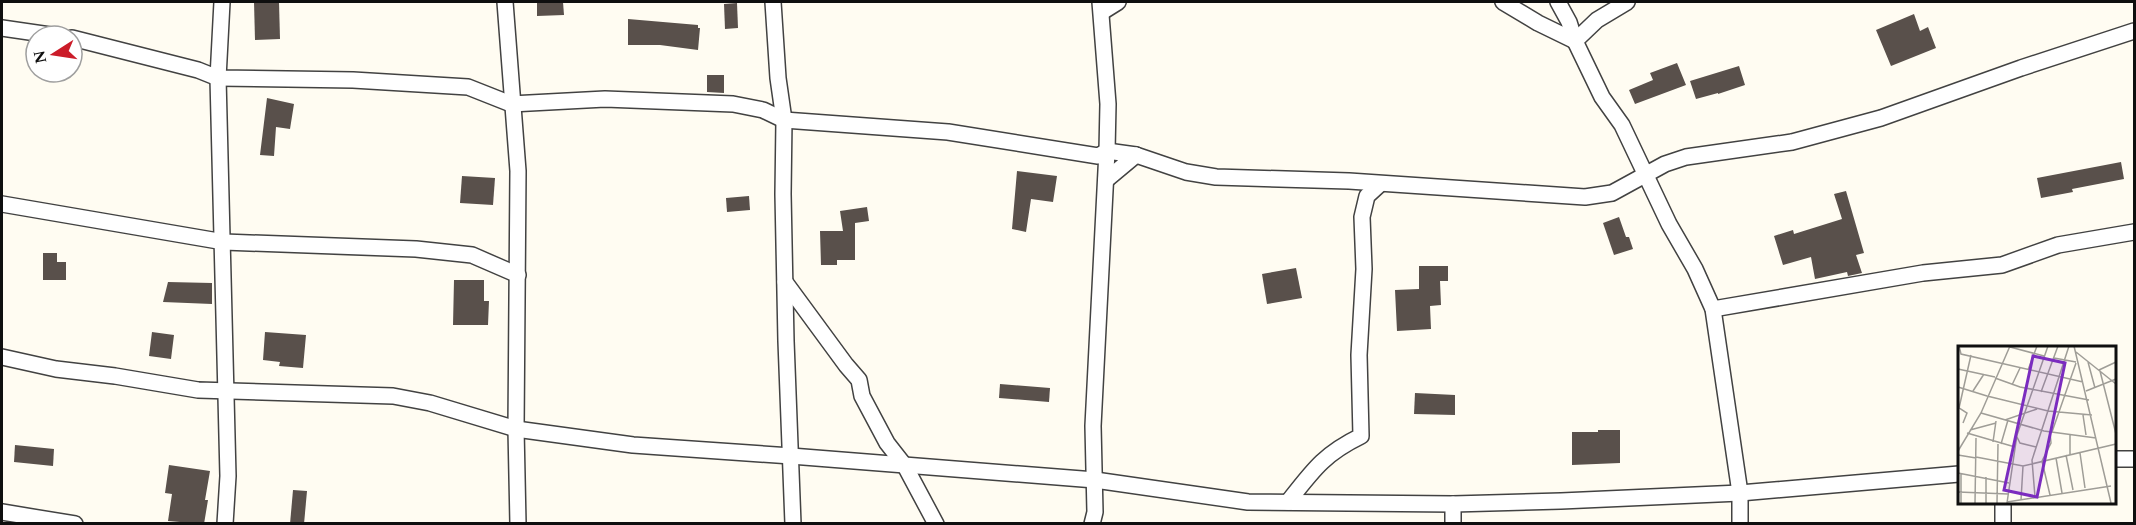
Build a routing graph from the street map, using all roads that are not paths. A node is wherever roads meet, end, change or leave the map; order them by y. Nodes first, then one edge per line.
1 (222, 2) edge
2 (505, 2) edge
3 (773, 2) edge
4 (1118, 2) edge
5 (1503, 2) edge
6 (1558, 2) edge
7 (1627, 2) edge
8 (1101, 7) edge
9 (2, 28) edge
10 (24, 31) edge
11 (2134, 31) edge
12 (1575, 40) junction
13 (84, 41) edge
14 (218, 78) junction
15 (511, 104) junction
16 (784, 120) junction
17 (1107, 151) junction
18 (1136, 155) junction
19 (1646, 174) junction
20 (1106, 180) junction
21 (1379, 185) junction
22 (2, 204) edge
23 (2134, 232) edge
24 (224, 242) junction
25 (518, 275) junction
26 (785, 282) junction
27 (1713, 309) junction
28 (2, 357) edge
29 (226, 390) junction
30 (516, 429) junction
31 (791, 456) junction
32 (2115, 459) edge
33 (2134, 459) edge
34 (905, 466) junction
35 (1958, 474) edge
36 (1095, 480) junction
37 (1740, 493) junction
38 (1288, 502) junction
39 (1453, 504) junction
40 (2003, 504) edge
41 (2, 512) edge
42 (75, 524) edge
43 (225, 524) edge
44 (518, 524) edge
45 (794, 524) edge
46 (936, 524) edge
47 (1092, 524) edge
48 (1453, 524) edge
49 (1740, 524) edge
50 (2003, 524) edge

1 - 14 street
2 - 15 street
3 - 16 street
4 - 8 street
5 - 12 street
6 - 12 street
7 - 12 street
8 - 17 street
9 - 10 street
11 - 19 street
12 - 19 street
13 - 14 street
14 - 15 street
14 - 24 street
15 - 16 street
15 - 25 street
16 - 17 street
16 - 26 street
17 - 18 street
17 - 20 street
18 - 20 street
18 - 21 street
19 - 21 street
19 - 27 street
20 - 36 street
21 - 38 street
22 - 24 street
23 - 27 street
24 - 25 street
24 - 29 street
25 - 30 street
26 - 31 street
26 - 34 street
27 - 37 street
28 - 29 street
29 - 30 street
29 - 43 street
30 - 31 street
30 - 44 street
31 - 34 street
31 - 45 street
32 - 33 street
34 - 36 street
34 - 46 street
35 - 37 street
36 - 38 street
36 - 47 street
37 - 39 street
37 - 49 street
38 - 39 street
39 - 48 street
40 - 50 street
41 - 42 street

